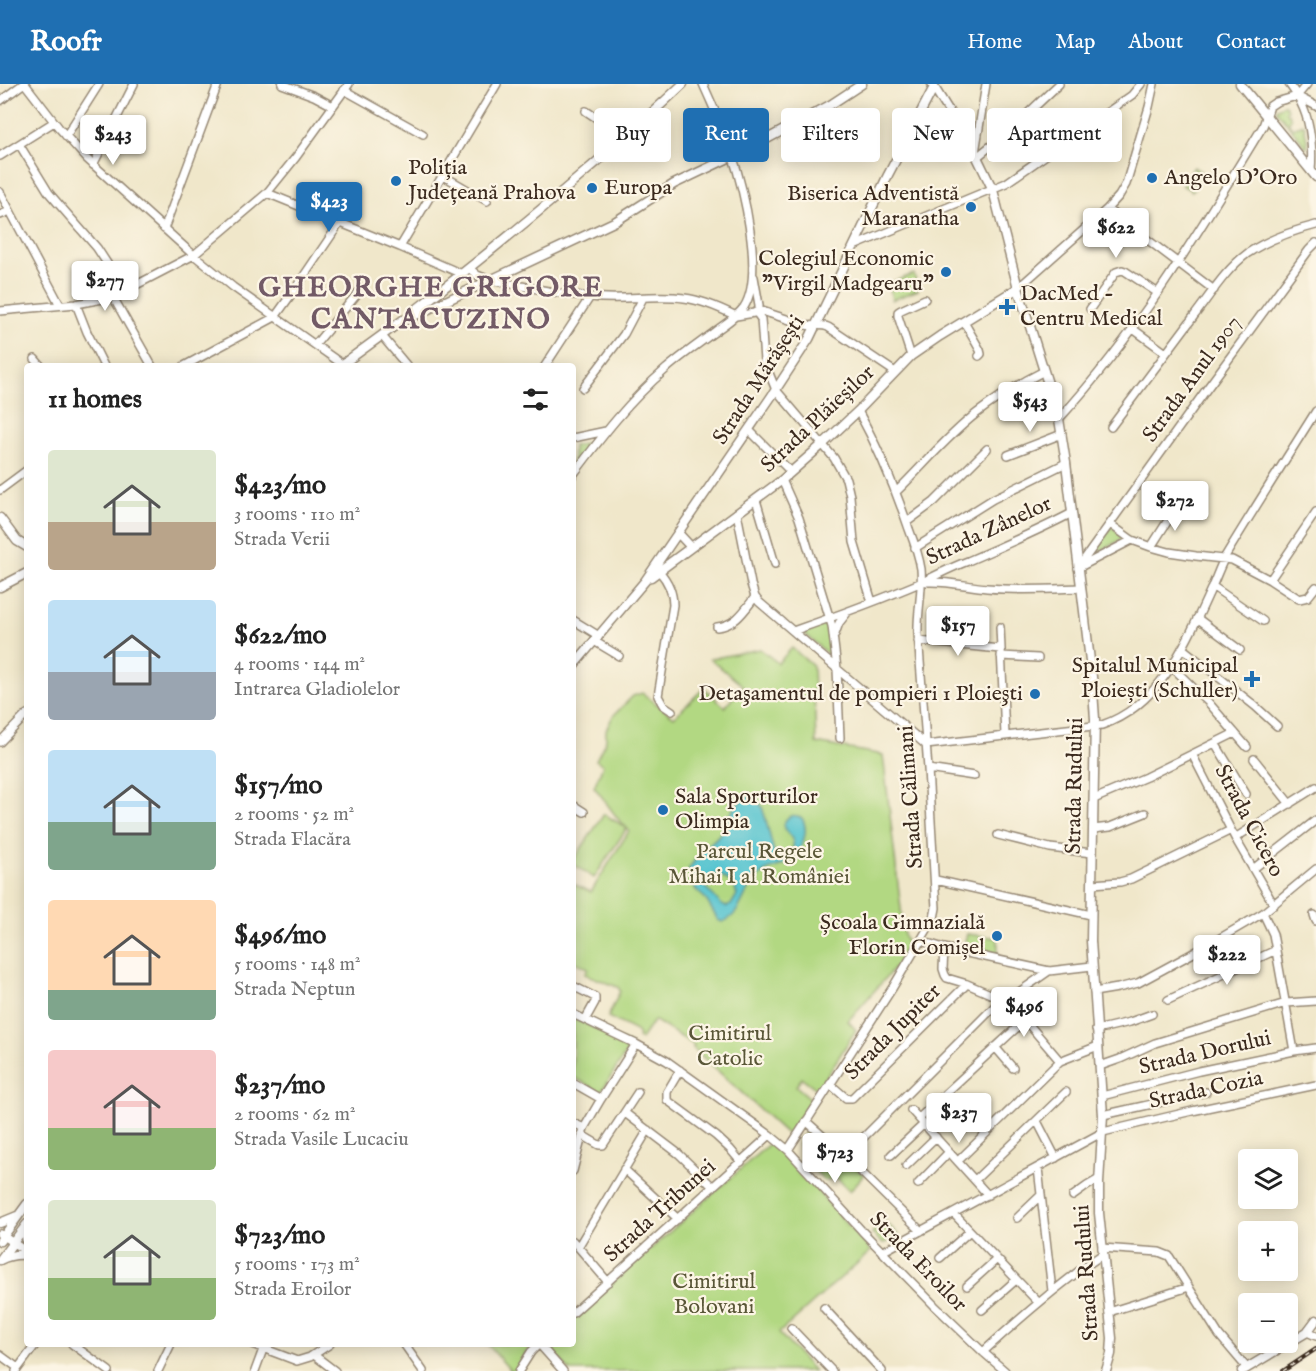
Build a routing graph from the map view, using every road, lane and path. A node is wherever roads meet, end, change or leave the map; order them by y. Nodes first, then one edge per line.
1 (24, 84) edge
2 (99, 84) edge
3 (134, 84) edge
4 (218, 84) edge
5 (282, 84) edge
6 (497, 84) edge
7 (682, 84) edge
8 (704, 84) edge
9 (862, 84) edge
10 (986, 84) edge
11 (1059, 84) edge
12 (1141, 84) edge
13 (1154, 84) edge
14 (1240, 84) edge
15 (1289, 84) edge
16 (1307, 84) edge
17 (933, 86) edge
18 (346, 87) edge
19 (1135, 92) junction
20 (1297, 96) junction
21 (0, 101) edge
22 (1151, 101) junction
23 (333, 106) junction
24 (1316, 106) edge
25 (656, 108) edge
26 (714, 108) edge
27 (586, 111) dead end
28 (594, 116) edge
29 (1266, 116) junction
30 (54, 122) junction
31 (423, 134) dead end
32 (66, 136) junction
33 (769, 138) edge
34 (19, 144) junction
35 (976, 155) junction
36 (0, 156) edge
37 (596, 162) edge
38 (722, 162) edge
39 (734, 162) edge
40 (93, 165) junction
41 (1314, 174) edge
42 (442, 175) junction
43 (993, 190) junction
44 (0, 192) edge
45 (267, 194) junction
46 (487, 201) dead end
47 (1107, 210) junction
48 (10, 211) junction
49 (0, 215) edge
50 (339, 224) junction
51 (1316, 225) edge
52 (164, 229) junction
53 (1316, 243) edge
54 (854, 246) junction
55 (400, 248) junction
56 (194, 255) junction
57 (1178, 264) junction
58 (752, 269) junction
59 (465, 271) junction
60 (490, 280) junction
61 (362, 288) dead end
62 (1018, 288) junction
63 (1214, 290) junction
64 (125, 291) junction
65 (1158, 294) junction
66 (113, 297) junction
67 (590, 297) junction
68 (643, 298) junction
69 (925, 299) dead end
70 (746, 303) junction
71 (76, 304) junction
72 (60, 305) junction
73 (756, 309) junction
74 (1090, 309) dead end
75 (0, 311) edge
76 (736, 316) junction
77 (275, 317) junction
78 (964, 322) junction
79 (399, 323) junction
80 (815, 326) junction
81 (1133, 328) junction
82 (382, 336) junction
83 (315, 345) junction
84 (1166, 353) junction
85 (911, 357) junction
86 (979, 357) dead end
87 (35, 358) dead end
88 (39, 363) edge
89 (102, 363) edge
90 (150, 363) edge
91 (190, 363) edge
92 (338, 363) edge
93 (344, 363) edge
94 (404, 363) edge
95 (548, 363) edge
96 (1044, 371) junction
97 (895, 372) junction
98 (583, 388) dead end
99 (776, 390) junction
100 (858, 411) junction
101 (1316, 411) edge
102 (1059, 419) junction
103 (1111, 427) dead end
104 (749, 430) junction
105 (606, 431) junction
106 (1062, 434) junction
107 (576, 437) edge
108 (823, 444) junction
109 (987, 449) dead end
110 (1008, 454) dead end
111 (1066, 463) junction
112 (576, 471) edge
113 (24, 472) edge
114 (791, 472) junction
115 (782, 480) junction
116 (0, 490) edge
117 (896, 492) junction
118 (756, 500) junction
119 (1179, 503) dead end
120 (1316, 512) edge
121 (737, 513) junction
122 (1072, 513) junction
123 (0, 518) edge
124 (907, 522) junction
125 (1110, 524) junction
126 (10, 531) junction
127 (678, 533) junction
128 (24, 540) edge
129 (1132, 540) junction
130 (17, 541) junction
131 (24, 545) edge
132 (691, 547) junction
133 (1151, 547) junction
134 (915, 548) junction
135 (24, 552) edge
136 (1224, 558) junction
137 (776, 564) dead end
138 (1078, 568) junction
139 (659, 571) junction
140 (24, 575) edge
141 (1270, 580) junction
142 (645, 581) junction
143 (921, 582) junction
144 (1212, 586) junction
145 (0, 587) edge
146 (1316, 587) edge
147 (1080, 588) junction
148 (755, 597) junction
149 (872, 602) junction
150 (848, 611) junction
151 (830, 618) junction
152 (1197, 618) junction
153 (1263, 621) dead end
154 (576, 622) edge
155 (717, 627) dead end
156 (1000, 627) dead end
157 (793, 631) junction
158 (834, 636) junction
159 (597, 638) junction
160 (918, 641) junction
161 (1182, 648) junction
162 (1240, 650) dead end
163 (1001, 652) junction
164 (619, 656) dead end
165 (1038, 658) dead end
166 (576, 662) edge
167 (1172, 667) junction
168 (837, 669) junction
169 (672, 711) dead end
170 (24, 717) edge
171 (1095, 726) junction
172 (1277, 726) dead end
173 (1235, 732) junction
174 (1005, 735) junction
175 (840, 738) dead end
176 (0, 742) edge
177 (1215, 743) junction
178 (926, 745) junction
179 (1247, 747) dead end
180 (1192, 754) junction
181 (1254, 759) dead end
182 (928, 769) junction
183 (974, 776) dead end
184 (1316, 787) edge
185 (1246, 794) dead end
186 (1094, 799) junction
187 (1290, 804) junction
188 (576, 808) edge
189 (584, 812) dead end
190 (1145, 813) dead end
191 (1316, 820) edge
192 (1093, 829) junction
193 (1231, 830) junction
194 (998, 836) dead end
195 (1235, 838) junction
196 (1092, 853) junction
197 (1253, 869) junction
198 (1316, 869) edge
199 (936, 880) junction
200 (1092, 884) junction
201 (1274, 905) junction
202 (1263, 913) junction
203 (1091, 915) junction
204 (921, 941) junction
205 (944, 948) junction
206 (1276, 950) junction
207 (1092, 966) junction
208 (1049, 971) junction
209 (967, 984) junction
210 (576, 988) edge
211 (1094, 992) junction
212 (1010, 997) junction
213 (1002, 999) junction
214 (1168, 1000) dead end
215 (1316, 1002) edge
216 (1286, 1003) junction
217 (1152, 1014) dead end
218 (576, 1016) edge
219 (585, 1020) junction
220 (1025, 1020) junction
221 (1096, 1030) junction
222 (636, 1044) junction
223 (1098, 1046) junction
224 (995, 1047) junction
225 (1316, 1048) edge
226 (1294, 1052) junction
227 (1060, 1061) junction
228 (1100, 1066) junction
229 (1013, 1068) dead end
230 (680, 1070) junction
231 (830, 1084) junction
232 (576, 1085) edge
233 (1316, 1085) edge
234 (638, 1092) dead end
235 (1066, 1092) dead end
236 (1206, 1092) dead end
237 (1102, 1096) junction
238 (601, 1099) junction
239 (911, 1110) dead end
240 (625, 1113) junction
241 (1103, 1115) junction
242 (919, 1118) junction
243 (806, 1121) junction
244 (1036, 1121) junction
245 (924, 1124) junction
246 (576, 1126) edge
247 (648, 1130) junction
248 (583, 1132) junction
249 (1103, 1132) junction
250 (770, 1135) junction
251 (936, 1137) junction
252 (788, 1150) junction
253 (949, 1152) junction
254 (576, 1155) edge
255 (891, 1155) dead end
256 (845, 1156) junction
257 (1056, 1158) junction
258 (958, 1161) junction
259 (741, 1162) junction
260 (906, 1166) dead end
261 (1038, 1168) junction
262 (624, 1169) junction
263 (1099, 1179) junction
264 (975, 1180) junction
265 (918, 1184) dead end
266 (713, 1187) junction
267 (988, 1195) junction
268 (1041, 1195) junction
269 (1073, 1196) dead end
270 (24, 1207) edge
271 (954, 1214) junction
272 (18, 1216) junction
273 (1017, 1218) dead end
274 (678, 1219) junction
275 (0, 1223) edge
276 (24, 1228) edge
277 (921, 1231) junction
278 (970, 1231) junction
279 (1, 1237) edge
280 (13, 1242) junction
281 (576, 1242) edge
282 (576, 1245) edge
283 (24, 1251) edge
284 (1103, 1251) junction
285 (882, 1252) junction
286 (24, 1253) edge
287 (940, 1258) dead end
288 (997, 1259) junction
289 (0, 1260) edge
290 (1016, 1280) junction
291 (608, 1282) junction
292 (967, 1286) dead end
293 (1188, 1287) junction
294 (1052, 1291) junction
295 (1038, 1302) junction
296 (824, 1308) dead end
297 (576, 1310) edge
298 (982, 1310) dead end
299 (1109, 1312) junction
300 (1316, 1320) edge
301 (791, 1328) dead end
302 (1307, 1332) junction
303 (1316, 1336) edge
304 (34, 1347) edge
305 (76, 1347) edge
306 (170, 1347) edge
307 (264, 1347) edge
308 (266, 1347) edge
309 (326, 1347) edge
310 (406, 1347) edge
311 (536, 1347) edge
312 (542, 1347) edge
313 (983, 1352) junction
314 (0, 1355) edge
315 (315, 1355) junction
316 (17, 1369) edge
317 (1244, 1369) edge
318 (108, 1371) edge
319 (158, 1371) edge
320 (255, 1371) edge
321 (335, 1371) edge
322 (423, 1371) edge
323 (519, 1371) edge
324 (563, 1371) edge
325 (832, 1371) edge
326 (882, 1371) edge
327 (1005, 1371) edge
328 (1106, 1371) edge

1 - 21 street
1 - 30 street
2 - 32 street
3 - 40 street
4 - 52 street
5 - 23 street
6 - 42 street
7 - 25 main road
8 - 26 street
9 - 33 main road
10 - 35 street
11 - 35 street
12 - 19 street
13 - 22 street
14 - 29 main road
15 - 20 street
16 - 20 street
17 - 35 main road, Strada Rudului
17 - 54 main road, Strada Mărășești
18 - 23 street
18 - 31 street
19 - 22 street
19 - 43 street
20 - 24 street
20 - 29 street
20 - 41 street
22 - 47 street
23 - 45 street
27 - 28 street
29 - 41 main road
29 - 57 street
30 - 32 street
30 - 34 street
32 - 40 street
34 - 36 street
34 - 64 street
35 - 43 main road, Strada Rudului
37 - 59 main road
38 - 60 main road
39 - 58 street
40 - 52 street
42 - 46 street
42 - 55 street
43 - 54 street
43 - 62 main road, Strada Rudului
44 - 48 street
45 - 50 street
45 - 56 street
47 - 57 street
47 - 62 street
48 - 49 street
48 - 72 street
50 - 55 street
50 - 77 street
51 - 63 street
52 - 56 street
53 - 125 street, Strada Anul 1907
54 - 80 main road, Strada Mărășești
55 - 59 street
56 - 64 street
56 - 77 street
57 - 63 street
57 - 65 street
58 - 70 street
58 - 73 street
59 - 60 street
59 - 79 main road
60 - 67 street
60 - 79 main road
61 - 83 street
62 - 78 main road, Strada Plăieșilor
62 - 96 main road, Strada Rudului
63 - 84 street
64 - 66 street
65 - 74 street
65 - 81 street
66 - 71 street
66 - 90 street
67 - 68 street
67 - 95 street
68 - 76 street
68 - 98 street
69 - 85 street
70 - 73 street
70 - 73 street
70 - 76 street
71 - 72 street
71 - 89 street
72 - 75 street
73 - 76 street
73 - 80 street
73 - 99 street
76 - 105 street
77 - 83 street
77 - 91 street
78 - 85 main road, Strada Plăieșilor
78 - 86 street
79 - 82 main road
80 - 97 street
80 - 99 main road, Strada Mărășești
81 - 84 street
81 - 102 street
82 - 93 main road
82 - 94 street
83 - 92 street
84 - 103 street
85 - 97 main road, Strada Plăieșilor
87 - 88 street
96 - 102 main road, Strada Rudului
96 - 117 street
97 - 100 main road, Strada Plăieșilor
99 - 104 main road, Strada Mărășești
99 - 108 street
100 - 108 main road, Strada Plăieșilor
100 - 117 street, Strada Călimani
101 - 136 street
102 - 106 main road, Strada Rudului
104 - 114 street
104 - 127 main road, Strada Mărășești
105 - 107 street
105 - 112 street
106 - 110 street
106 - 111 main road, Strada Rudului
108 - 114 main road, Strada Plăieșilor
108 - 149 street
109 - 124 street
111 - 122 main road, Strada Rudului
111 - 134 street
113 - 116 street
114 - 115 main road, Strada Plăieșilor
115 - 118 main road, Strada Plăieșilor
115 - 151 street
117 - 124 street, Strada Călimani
118 - 121 main road, Strada Plăieșilor
118 - 137 street
119 - 133 street
120 - 141 street
121 - 132 main road, Strada Plăieșilor
121 - 148 street
122 - 138 main road, Strada Rudului
122 - 143 street, Strada Zânelor
123 - 126 main road
124 - 134 street, Strada Călimani
125 - 129 street
125 - 138 street, Strada Anul 1907
126 - 128 main road
126 - 130 main road
127 - 132 main road
127 - 142 main road, Strada Mărășești
129 - 133 street
129 - 138 street
130 - 131 main road
130 - 135 main road
132 - 139 main road, Strada Plăieșilor
133 - 136 street
134 - 143 street, Strada Călimani
136 - 141 street
136 - 144 street
138 - 147 main road, Strada Rudului
139 - 142 main road, Strada Plăieșilor
139 - 169 street
140 - 145 main road
141 - 146 street
142 - 159 main road, Strada Mărășești
143 - 147 street
143 - 149 street, Strada Zânelor
143 - 160 street, Strada Călimani
144 - 152 street
144 - 153 street
147 - 171 main road, Strada Rudului
148 - 155 street
148 - 157 street
149 - 150 street, Strada Zânelor
150 - 151 street, Strada Zânelor
150 - 158 street
151 - 157 street, Strada Zânelor
151 - 158 street
152 - 161 street
152 - 162 street
154 - 159 street
156 - 163 street
157 - 168 street
158 - 168 street
159 - 164 street
159 - 166 main road, Strada Mărășești
160 - 163 street
160 - 178 street, Strada Călimani
161 - 167 street
161 - 172 street
163 - 165 street
163 - 174 street
167 - 171 street
167 - 173 street
168 - 175 street
168 - 178 street
170 - 176 street
171 - 174 street
171 - 186 main road, Strada Rudului
173 - 177 street
173 - 179 street
174 - 178 street
177 - 180 street
177 - 185 street
178 - 182 street, Strada Călimani
180 - 186 street
180 - 193 street, Strada Cicero
181 - 187 street
182 - 183 street
182 - 199 street, Strada Călimani
184 - 187 street
186 - 192 main road, Strada Rudului
187 - 195 street
188 - 189 street
190 - 192 street
191 - 197 street
192 - 196 main road, Strada Rudului
193 - 195 street, Strada Cicero
193 - 200 street
194 - 196 street
195 - 197 street, Strada Cicero
196 - 200 main road, Strada Rudului
197 - 201 street, Strada Cicero
198 - 201 street
199 - 203 street
199 - 204 street, Strada Călimani
200 - 203 main road, Strada Rudului
201 - 202 street
202 - 206 street
202 - 211 street
203 - 207 main road, Strada Rudului
204 - 205 street, Strada Jupiter
204 - 231 street, Strada Călimani
205 - 208 street, Strada Jupiter
205 - 209 street, Strada Jupiter
206 - 214 street
206 - 216 street
207 - 208 street, Strada Jupiter
207 - 211 main road, Strada Rudului
208 - 212 street
209 - 213 street
209 - 231 street, Strada Jupiter
210 - 219 street
211 - 221 main road, Strada Rudului
212 - 213 street
212 - 220 street
213 - 256 street
215 - 216 street
216 - 226 street
216 - 228 street
217 - 221 street
218 - 219 street, Strada Eroilor
219 - 222 street, Strada Eroilor
220 - 224 street
220 - 227 street
221 - 223 main road, Strada Rudului
222 - 230 street, Strada Eroilor
222 - 238 street
223 - 227 street
223 - 228 main road, Strada Rudului
224 - 229 street
224 - 242 street
225 - 226 street, Strada Dorului
226 - 237 street, Strada Dorului
227 - 258 street
228 - 237 main road, Strada Rudului
230 - 250 street, Strada Eroilor
230 - 259 street
231 - 243 street, Strada Călimani
232 - 238 street
233 - 249 street, Strada Cozia
234 - 240 street
235 - 244 street
236 - 241 street
237 - 241 main road, Strada Rudului
238 - 248 street
239 - 242 street
240 - 247 street
240 - 248 street
241 - 249 main road, Strada Rudului
242 - 245 street
243 - 252 street, Strada Călimani
243 - 256 street
244 - 257 street
244 - 264 street
245 - 251 street
245 - 255 street
246 - 248 street
247 - 262 street
247 - 266 street
248 - 254 street
249 - 257 street, Strada Cozia
249 - 263 main road, Strada Rudului
250 - 252 street, Strada Eroilor
250 - 259 street, Strada Tribunei
251 - 253 street
251 - 260 street
252 - 285 street, Strada Eroilor
253 - 258 street
253 - 265 street
256 - 277 street
257 - 261 street, Strada Cozia
258 - 264 street
259 - 266 street, Strada Tribunei
261 - 267 street, Strada Cozia
261 - 268 street
262 - 274 street
262 - 281 street
263 - 269 street
263 - 284 main road, Strada Rudului
264 - 267 street
266 - 274 street, Strada Tribunei
267 - 271 street, Strada Cozia
268 - 273 street
268 - 294 street
270 - 272 main road
271 - 277 street, Strada Cozia
271 - 278 street
272 - 275 main road
272 - 279 main road
274 - 291 street, Strada Tribunei
276 - 280 main road
277 - 285 street, Strada Cozia
278 - 287 street
278 - 288 street
279 - 280 street
280 - 283 street
280 - 289 main road
282 - 291 street
284 - 293 street
284 - 294 street
284 - 299 main road, Strada Rudului
285 - 313 street, Strada Eroilor
286 - 289 main road
288 - 290 street
288 - 292 street
290 - 295 street
290 - 298 street
291 - 297 street, Strada Tribunei
293 - 299 street
293 - 317 street
294 - 295 street
295 - 313 street
296 - 326 street
299 - 328 main road, Strada Rudului
300 - 302 main road
301 - 325 street
302 - 303 street
302 - 317 main road
304 - 316 street
305 - 318 street
306 - 319 street
307 - 320 street
308 - 315 street
309 - 315 street
310 - 322 street
311 - 323 street
312 - 324 street
313 - 327 street, Strada Eroilor
314 - 316 street
315 - 321 street

